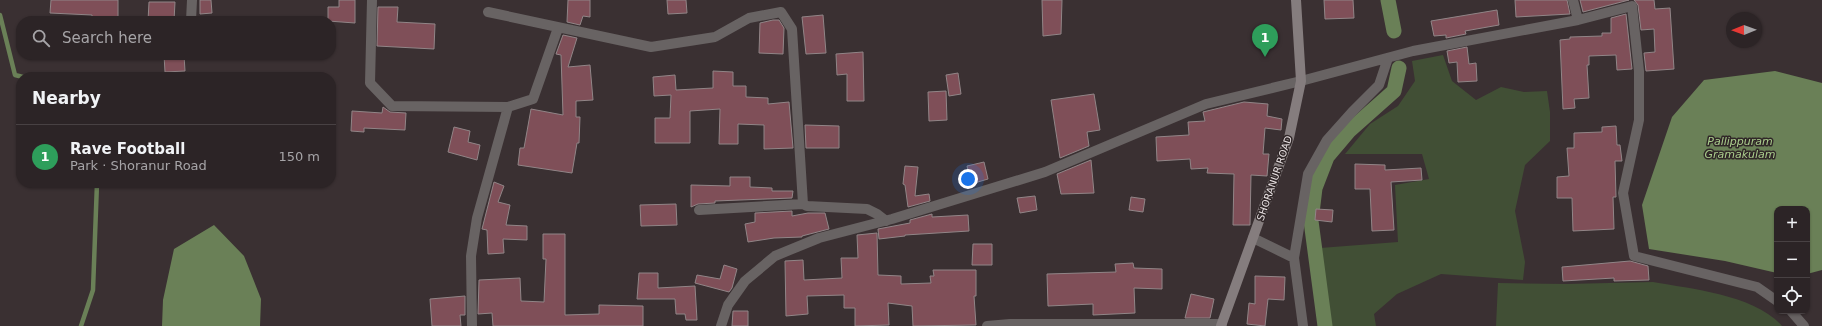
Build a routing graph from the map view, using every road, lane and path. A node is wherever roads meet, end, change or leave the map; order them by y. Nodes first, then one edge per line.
1 (192, 0) edge
2 (372, 0) edge
3 (1296, 0) edge
4 (1573, 0) edge
5 (1632, 3) edge
6 (488, 12) dead end
7 (191, 16) edge
8 (1578, 20) junction
9 (558, 28) junction
10 (1388, 58) junction
11 (1301, 81) junction
12 (508, 108) junction
13 (804, 204) junction
14 (698, 210) dead end
15 (886, 221) junction
16 (1253, 238) junction
17 (1294, 258) junction
18 (1774, 298) edge
19 (1794, 314) edge
20 (1221, 325) edge
21 (472, 326) edge
22 (721, 326) edge
23 (987, 326) edge
24 (1303, 326) edge
25 (1804, 326) edge

1 - 7 street
2 - 12 street
3 - 11 main road, SHORANUR ROAD
4 - 8 street
5 - 8 street
5 - 18 street
6 - 9 street
8 - 10 street
9 - 12 street
9 - 13 street
10 - 11 street
10 - 17 street
11 - 15 street
11 - 16 main road, SHORANUR ROAD
12 - 21 street
13 - 14 street
13 - 15 street
15 - 22 street
16 - 17 street
16 - 20 main road, SHORANUR ROAD
17 - 24 street
19 - 25 street
20 - 23 street

